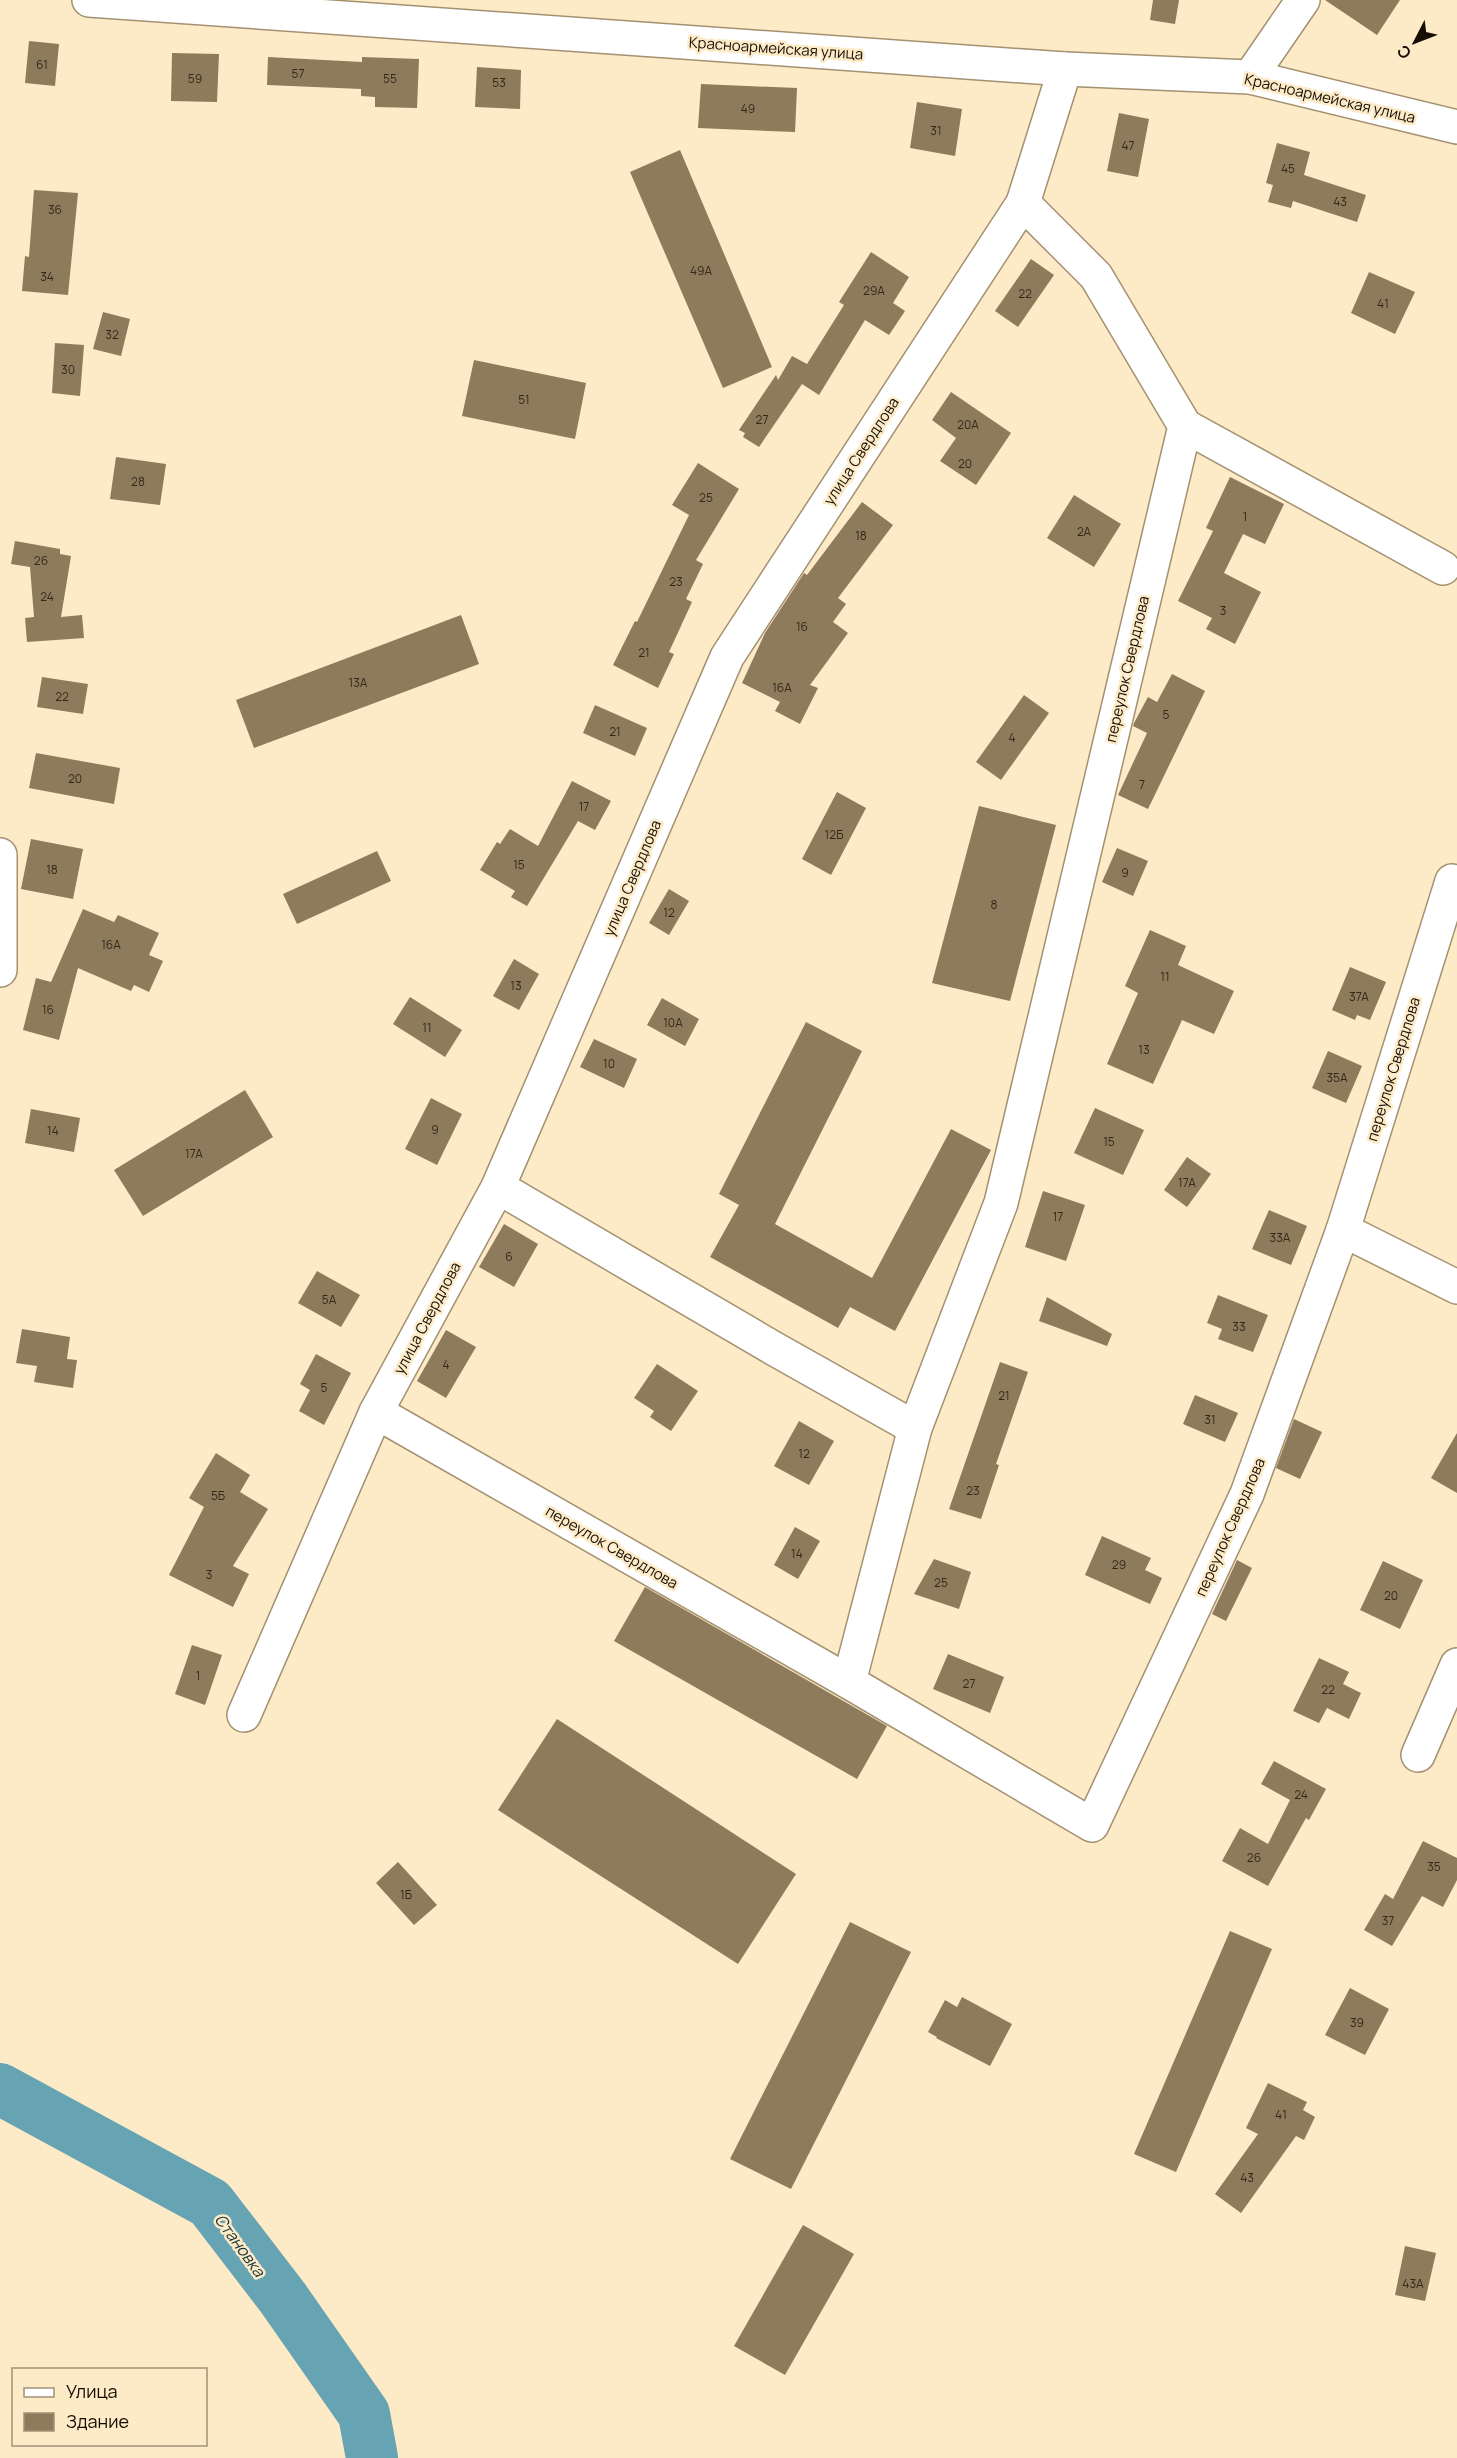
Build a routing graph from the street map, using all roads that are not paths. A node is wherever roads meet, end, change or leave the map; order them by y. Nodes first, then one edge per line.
1 (89, 0) edge
2 (1303, 0) edge
3 (1065, 69) junction
4 (1250, 77) junction
5 (1457, 127) edge
6 (1023, 203) junction
7 (1185, 426) junction
8 (1443, 568) dead end
9 (0, 855) edge
10 (1452, 881) dead end
11 (0, 970) edge
12 (498, 1187) junction
13 (1343, 1230) junction
14 (1457, 1287) edge
15 (376, 1412) junction
16 (915, 1428) junction
17 (1457, 1665) edge
18 (849, 1682) junction
19 (244, 1715) dead end
20 (1418, 1755) dead end

1 - 3 street, Красноармейская улица
2 - 4 street
3 - 4 street, Красноармейская улица
3 - 6 street, улица Свердлова
4 - 5 street, Красноармейская улица
6 - 7 street
6 - 12 street, улица Свердлова
7 - 8 street
7 - 16 street, переулок Свердлова
9 - 11 street
10 - 13 street, переулок Свердлова
12 - 15 street, улица Свердлова
12 - 16 street
13 - 14 street
13 - 18 street, переулок Свердлова
15 - 18 street, переулок Свердлова
15 - 19 street, улица Свердлова
16 - 18 street, переулок Свердлова
17 - 20 street

